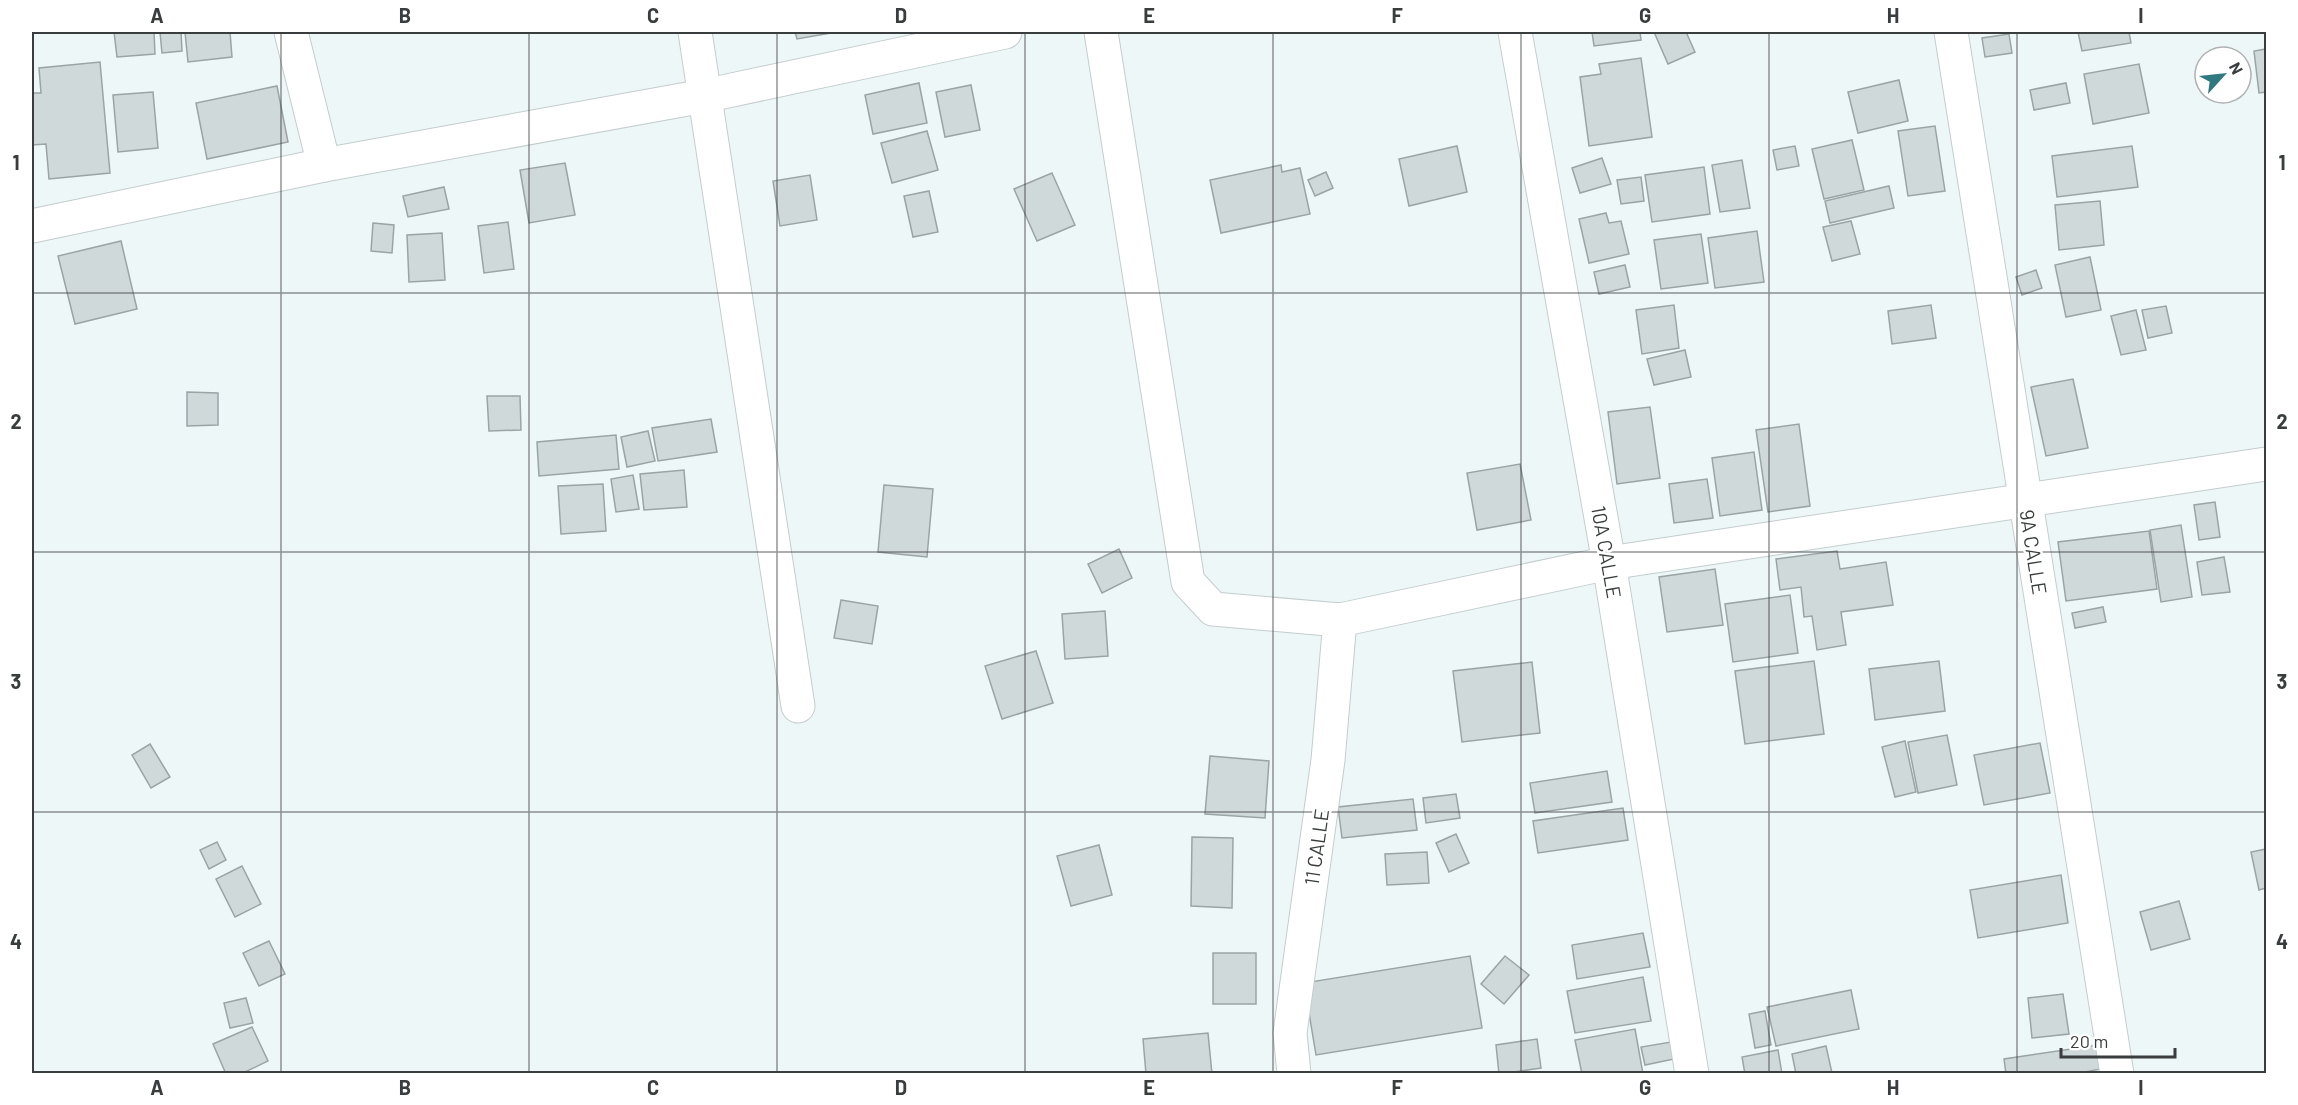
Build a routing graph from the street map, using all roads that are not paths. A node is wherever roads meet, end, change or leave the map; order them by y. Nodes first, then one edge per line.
1 (291, 32) edge
2 (694, 32) edge
3 (1005, 32) edge
4 (1101, 32) edge
5 (1515, 32) edge
6 (1951, 32) edge
7 (704, 96) junction
8 (324, 165) junction
9 (32, 226) edge
10 (2266, 464) edge
11 (2026, 502) junction
12 (1609, 562) junction
13 (1340, 620) junction
14 (798, 705) dead end
15 (1294, 1074) edge
16 (1692, 1074) edge
17 (2117, 1074) edge

1 - 8 street
2 - 7 street
3 - 7 street
4 - 13 street
5 - 12 street, 10A CALLE
6 - 11 street, 9A CALLE
7 - 8 street
7 - 14 street
8 - 9 street
10 - 11 street
11 - 12 street
11 - 17 street, 9A CALLE
12 - 13 street
12 - 16 street, 10A CALLE
13 - 15 street, 11 CALLE

